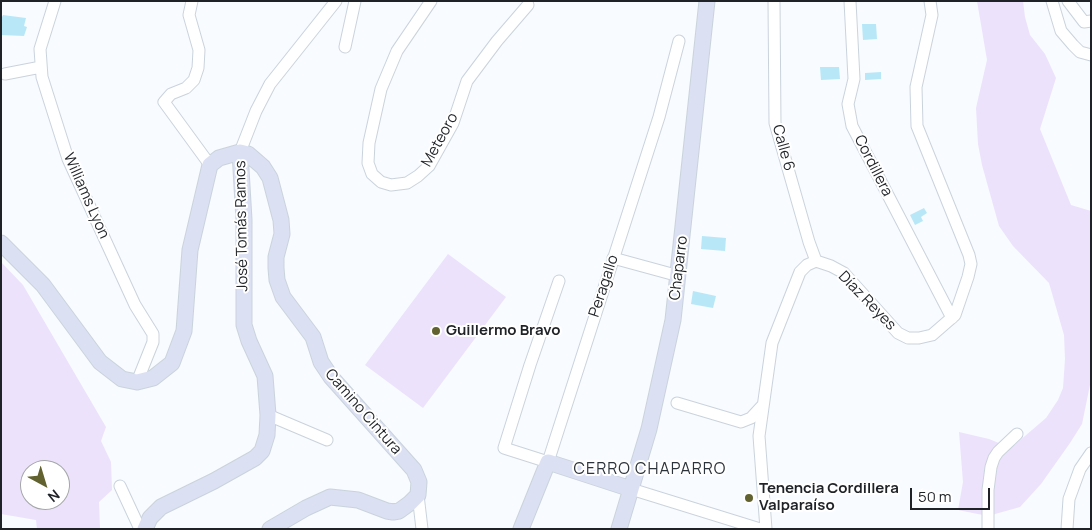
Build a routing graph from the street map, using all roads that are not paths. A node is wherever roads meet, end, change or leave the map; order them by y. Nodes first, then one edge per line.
1 (55, 1) edge
2 (192, 1) edge
3 (336, 1) edge
4 (355, 1) edge
5 (431, 1) edge
6 (707, 1) edge
7 (774, 1) edge
8 (850, 1) edge
9 (930, 1) edge
10 (1052, 1) edge
11 (1068, 1) edge
12 (528, 6) dead end
13 (1091, 21) edge
14 (679, 41) dead end
15 (345, 47) dead end
16 (1091, 55) edge
17 (41, 67) junction
18 (5, 74) dead end
19 (240, 152) junction
20 (210, 165) junction
21 (1, 243) edge
22 (613, 258) junction
23 (816, 261) junction
24 (679, 276) junction
25 (558, 281) dead end
26 (952, 318) junction
27 (137, 382) junction
28 (677, 403) dead end
29 (763, 405) junction
30 (268, 416) junction
31 (1017, 434) dead end
32 (327, 440) dead end
33 (1091, 453) edge
34 (548, 462) junction
35 (120, 486) dead end
36 (631, 489) junction
37 (418, 495) junction
38 (140, 529) edge
39 (145, 529) edge
40 (270, 529) edge
41 (422, 529) edge
42 (521, 529) edge
43 (619, 529) edge
44 (760, 529) edge
45 (766, 529) edge
46 (988, 529) edge
47 (1067, 529) edge

1 - 17 street, Williams Lyon
2 - 20 street
3 - 19 street, José Tomás Ramos
4 - 15 street
5 - 12 street, Meteoro
6 - 24 street, Chaparro
7 - 23 street, Calle 6
8 - 26 street, Cordillera
9 - 26 street, Díaz Reyes
10 - 16 street
11 - 13 street
14 - 22 street, Peragallo
17 - 18 street
17 - 27 street, Williams Lyon
19 - 20 street
19 - 30 street, José Tomás Ramos
19 - 37 street, Camino Cintura
20 - 27 street
21 - 27 street
22 - 24 street
22 - 34 street, Peragallo
23 - 26 street, Díaz Reyes
23 - 29 street
24 - 36 street, Chaparro
25 - 34 street
28 - 29 street
29 - 45 street
30 - 32 street
30 - 39 street, José Tomás Ramos
31 - 46 street
33 - 47 street
34 - 36 street
34 - 42 street, Peragallo
35 - 38 street
36 - 43 street, Chaparro
36 - 44 street
37 - 40 street
37 - 41 street

